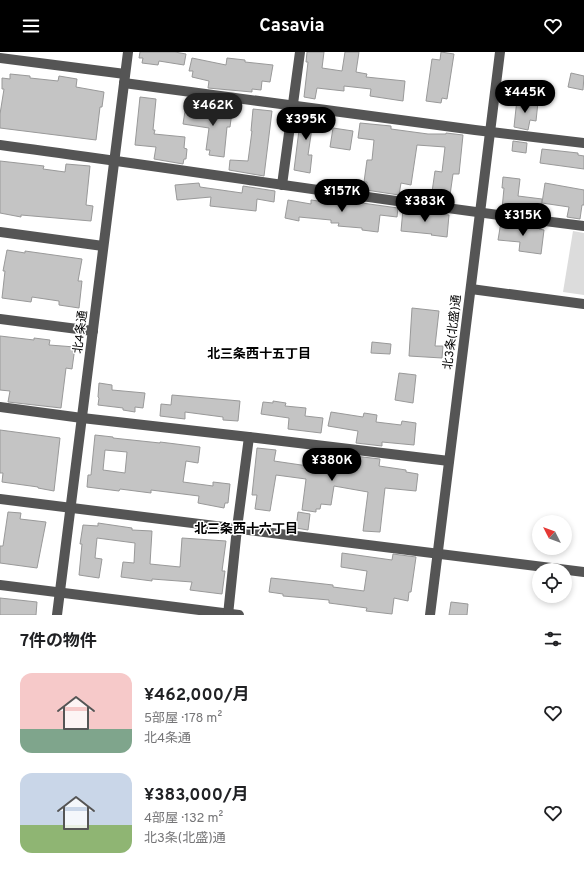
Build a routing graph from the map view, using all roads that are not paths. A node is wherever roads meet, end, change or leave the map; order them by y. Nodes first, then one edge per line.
1 (128, 52) edge
2 (300, 52) edge
3 (500, 52) edge
4 (0, 58) edge
5 (124, 79) junction
6 (293, 106) junction
7 (491, 132) junction
8 (584, 143) edge
9 (0, 145) edge
10 (114, 160) junction
11 (282, 185) junction
12 (479, 213) junction
13 (584, 226) edge
14 (0, 232) edge
15 (103, 246) junction
16 (470, 289) junction
17 (584, 304) edge
18 (0, 319) edge
19 (93, 331) junction
20 (0, 408) edge
21 (82, 418) junction
22 (249, 437) junction
23 (449, 461) junction
24 (0, 499) edge
25 (70, 508) junction
26 (237, 528) junction
27 (438, 552) junction
28 (584, 572) edge
29 (0, 585) edge
30 (59, 592) junction
31 (228, 614) edge
32 (57, 615) edge
33 (239, 615) edge
34 (430, 615) edge

1 - 5 street, 北4条通
2 - 6 street
3 - 7 street, 北3条(北盛)通
4 - 5 street
5 - 6 street
5 - 10 street, 北4条通
6 - 7 street
6 - 11 street
7 - 8 street
7 - 12 street, 北3条(北盛)通
9 - 10 street
10 - 11 street
10 - 15 street, 北4条通
11 - 12 street
12 - 13 street
12 - 16 street, 北3条(北盛)通
14 - 15 street
15 - 19 street, 北4条通
16 - 17 street
16 - 23 street, 北3条(北盛)通
18 - 19 street
19 - 21 street, 北4条通
20 - 21 street
21 - 22 street
21 - 25 street, 北4条通
22 - 23 street
22 - 26 street
23 - 27 street, 北3条(北盛)通
24 - 25 street
25 - 26 street
25 - 30 street, 北4条通
26 - 27 street
26 - 31 street
27 - 28 street
27 - 34 street, 北3条(北盛)通
29 - 30 street
30 - 31 street
30 - 32 street, 北4条通
31 - 33 street

